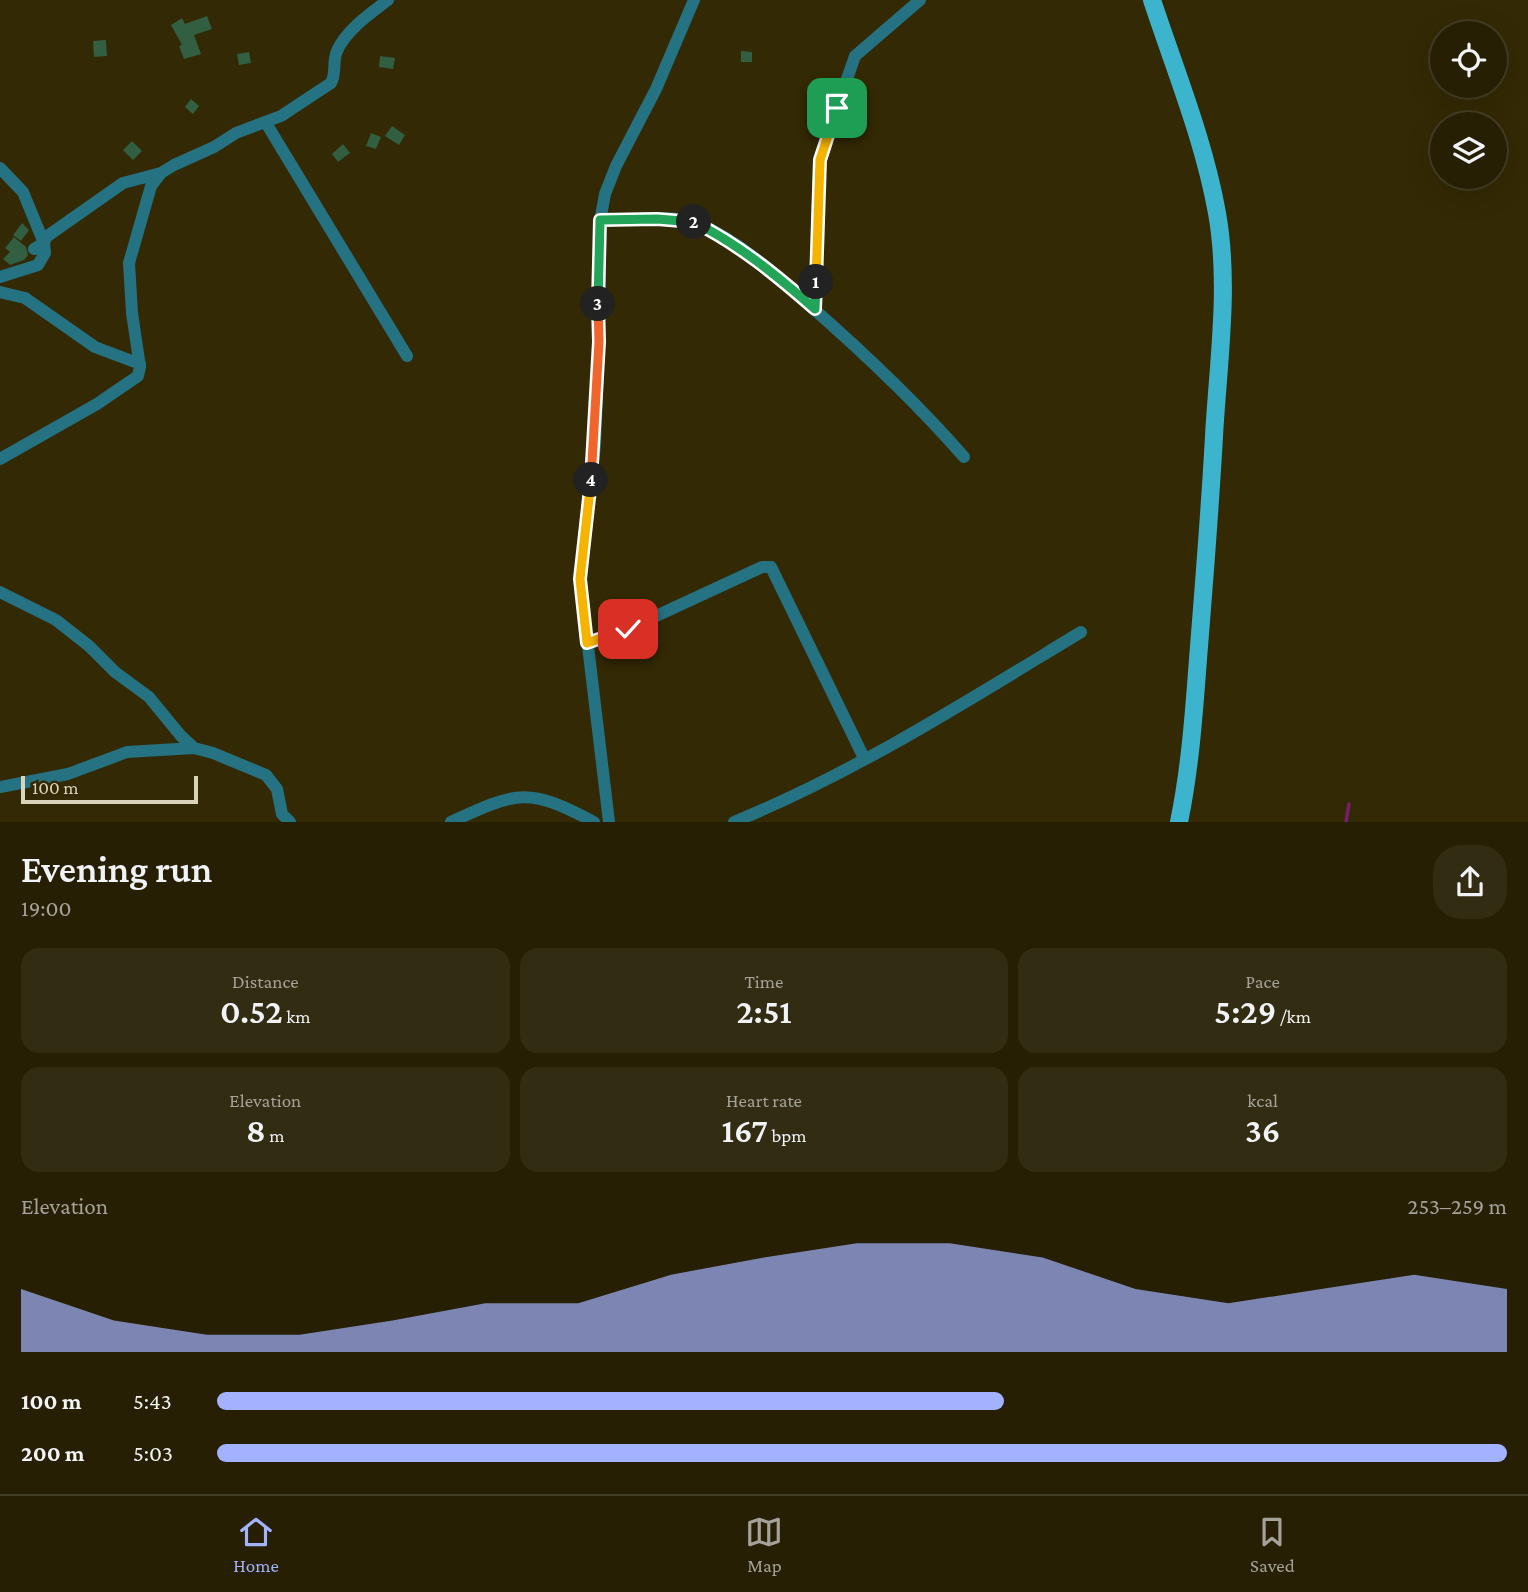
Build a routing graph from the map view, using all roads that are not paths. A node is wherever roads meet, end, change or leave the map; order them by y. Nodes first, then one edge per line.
1 (388, 0) edge
2 (694, 0) edge
3 (920, 0) edge
4 (1152, 0) edge
5 (266, 123) junction
6 (0, 169) edge
7 (161, 173) junction
8 (600, 220) junction
9 (39, 246) junction
10 (0, 278) edge
11 (0, 292) edge
12 (815, 309) junction
13 (407, 356) dead end
14 (140, 364) junction
15 (964, 457) dead end
16 (0, 459) edge
17 (0, 592) edge
18 (1081, 632) dead end
19 (587, 643) junction
20 (194, 748) junction
21 (864, 758) junction
22 (0, 787) edge
23 (290, 822) edge
24 (451, 822) edge
25 (594, 822) edge
26 (609, 822) edge
27 (734, 822) edge
28 (1179, 822) edge

1 - 5 street
2 - 8 street
3 - 12 street
4 - 28 main road
5 - 7 street
5 - 13 street
6 - 9 street
7 - 9 street
7 - 14 street
8 - 12 street
8 - 19 street
9 - 10 street
11 - 14 street
12 - 15 street
14 - 16 street
17 - 20 street
18 - 21 street
19 - 21 street
19 - 26 street
20 - 22 street
20 - 23 street
21 - 27 street
24 - 25 street

